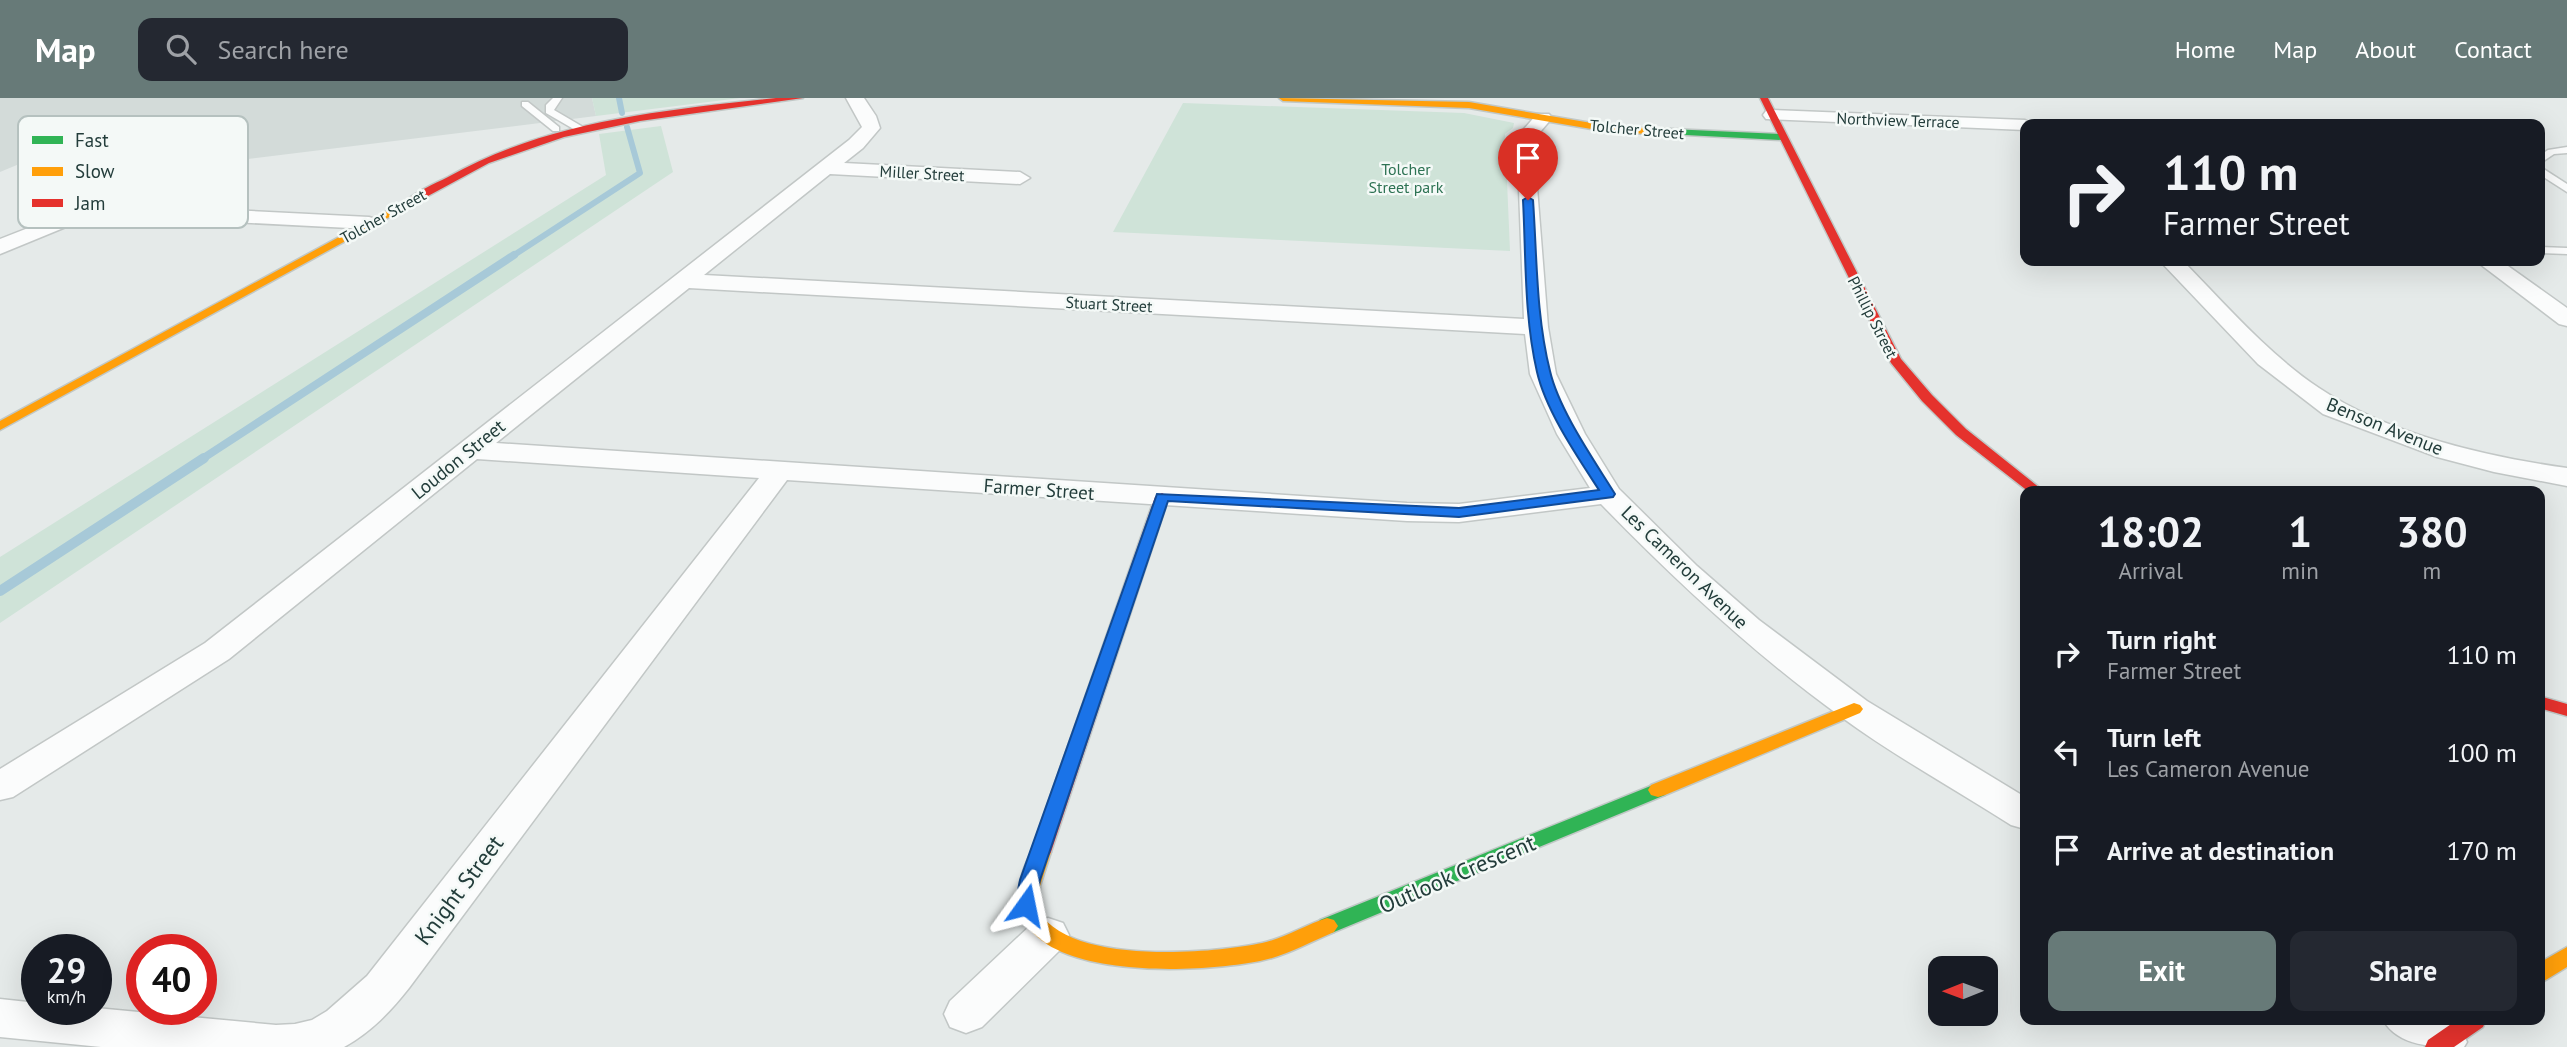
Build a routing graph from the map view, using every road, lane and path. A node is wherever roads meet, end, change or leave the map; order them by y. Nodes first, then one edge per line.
1 (558, 98) edge
2 (796, 98) edge
3 (855, 98) edge
4 (1283, 98) edge
5 (523, 100) edge
6 (1768, 106) edge
7 (1543, 118) junction
8 (2020, 125) edge
9 (572, 132) junction
10 (1782, 137) junction
11 (2567, 150) edge
12 (2545, 156) edge
13 (824, 169) junction
14 (2545, 175) edge
15 (1020, 178) dead end
16 (2567, 189) edge
17 (248, 217) edge
18 (369, 223) junction
19 (46, 228) edge
20 (0, 247) edge
21 (2545, 250) edge
22 (2567, 251) edge
23 (2176, 266) edge
24 (2494, 266) edge
25 (681, 281) junction
26 (2567, 319) edge
27 (1536, 327) junction
28 (0, 426) edge
29 (470, 450) junction
30 (779, 471) junction
31 (2567, 477) edge
32 (2029, 486) edge
33 (1608, 494) junction
34 (1162, 497) junction
35 (2545, 704) edge
36 (1854, 709) junction
37 (2567, 710) edge
38 (0, 787) edge
39 (2020, 811) edge
40 (1048, 934) junction
41 (2567, 956) edge
42 (2545, 971) edge
43 (967, 1014) dead end
44 (0, 1018) edge
45 (2419, 1025) edge
46 (2451, 1036) edge

1 - 5 lane
1 - 9 lane
2 - 9 street, Tolcher Street
3 - 13 street, Loudon Street
4 - 7 street, Tolcher Street
5 - 9 lane
6 - 8 street, Northview Terrace
6 - 10 street, Phillip Street
7 - 10 street, Tolcher Street
7 - 27 street, Les Cameron Avenue
9 - 18 street, Tolcher Street
10 - 32 street, Phillip Street
11 - 12 lane
13 - 15 street, Miller Street
13 - 25 street, Loudon Street
14 - 16 lane
17 - 18 street
18 - 28 street, Tolcher Street
19 - 20 street
21 - 22 lane
23 - 31 street, Benson Avenue
24 - 26 street
25 - 27 street, Stuart Street
25 - 29 street, Loudon Street
27 - 33 street, Les Cameron Avenue
29 - 30 street, Farmer Street
29 - 38 street, Loudon Street
30 - 34 street, Farmer Street
30 - 44 street, Knight Street
33 - 34 street, Farmer Street
33 - 36 street, Les Cameron Avenue
34 - 40 street, Outlook Crescent
35 - 37 street
36 - 39 street, Les Cameron Avenue
36 - 40 street, Outlook Crescent
40 - 43 street
41 - 42 street
45 - 46 street

